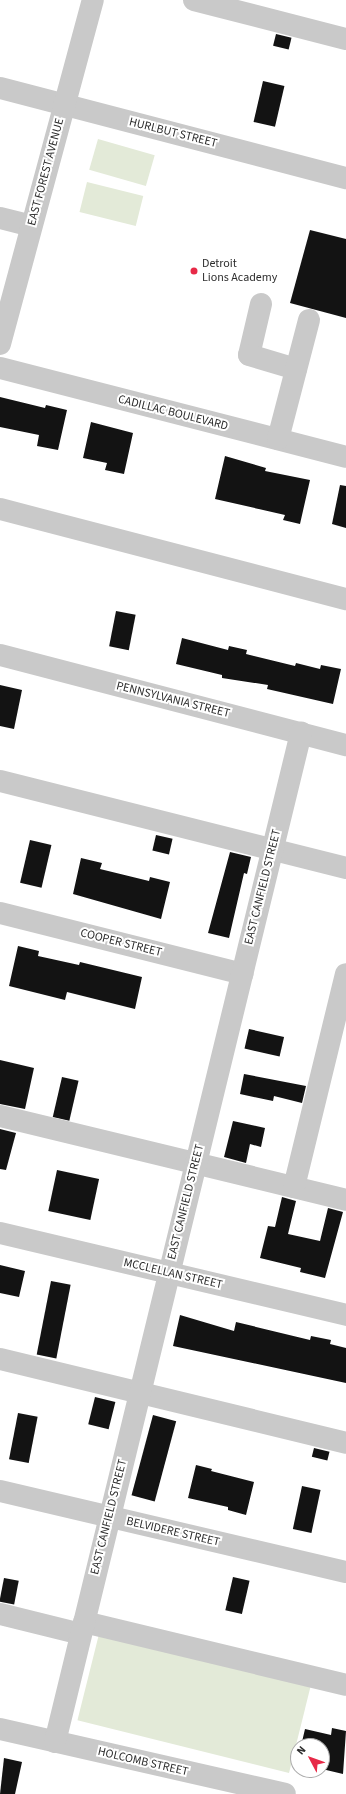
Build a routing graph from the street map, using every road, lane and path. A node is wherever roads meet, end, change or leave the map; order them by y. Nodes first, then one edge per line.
1 (94, 0) edge
2 (194, 0) edge
3 (346, 39) edge
4 (0, 88) edge
5 (64, 105) junction
6 (346, 178) edge
7 (0, 218) edge
8 (31, 226) junction
9 (261, 304) dead end
10 (309, 320) dead end
11 (0, 344) edge
12 (0, 368) edge
13 (296, 369) junction
14 (278, 440) junction
15 (346, 457) edge
16 (0, 509) edge
17 (346, 599) edge
18 (0, 655) edge
19 (300, 733) junction
20 (346, 745) edge
21 (0, 781) edge
22 (272, 850) junction
23 (346, 868) edge
24 (0, 913) edge
25 (242, 974) junction
26 (346, 974) edge
27 (0, 1116) edge
28 (195, 1164) junction
29 (294, 1187) junction
30 (346, 1200) edge
31 (0, 1233) edge
32 (168, 1273) junction
33 (346, 1316) edge
34 (0, 1359) edge
35 (139, 1393) junction
36 (346, 1443) edge
37 (0, 1491) edge
38 (109, 1517) junction
39 (346, 1572) edge
40 (0, 1614) edge
41 (82, 1628) junction
42 (346, 1685) edge
43 (0, 1729) edge
44 (55, 1742) junction
45 (210, 1786) edge
46 (286, 1794) edge

1 - 5 street, EAST FOREST AVENUE
2 - 3 street
4 - 5 street, HURLBUT STREET
5 - 6 street, HURLBUT STREET
5 - 8 street, EAST FOREST AVENUE
7 - 8 street
8 - 11 street, EAST FOREST AVENUE
9 - 13 street
10 - 13 street
12 - 14 street, CADILLAC BOULEVARD
13 - 14 street
14 - 15 street, CADILLAC BOULEVARD
16 - 17 street
18 - 19 street, PENNSYLVANIA STREET
19 - 20 street, PENNSYLVANIA STREET
19 - 22 street, EAST CANFIELD STREET
21 - 22 street
22 - 23 street
22 - 25 street, EAST CANFIELD STREET
24 - 25 street, COOPER STREET
25 - 28 street, EAST CANFIELD STREET
26 - 29 street
27 - 28 street
28 - 29 street
28 - 32 street, EAST CANFIELD STREET
29 - 30 street
31 - 32 street, MCCLELLAN STREET
32 - 33 street, MCCLELLAN STREET
32 - 35 street, EAST CANFIELD STREET
34 - 35 street
35 - 36 street
35 - 38 street, EAST CANFIELD STREET
37 - 38 street, BELVIDERE STREET
38 - 39 street, BELVIDERE STREET
38 - 41 street, EAST CANFIELD STREET
40 - 41 street
41 - 42 street
41 - 44 street, EAST CANFIELD STREET
43 - 44 street, HOLCOMB STREET
44 - 45 street, HOLCOMB STREET
45 - 46 street, HOLCOMB STREET

